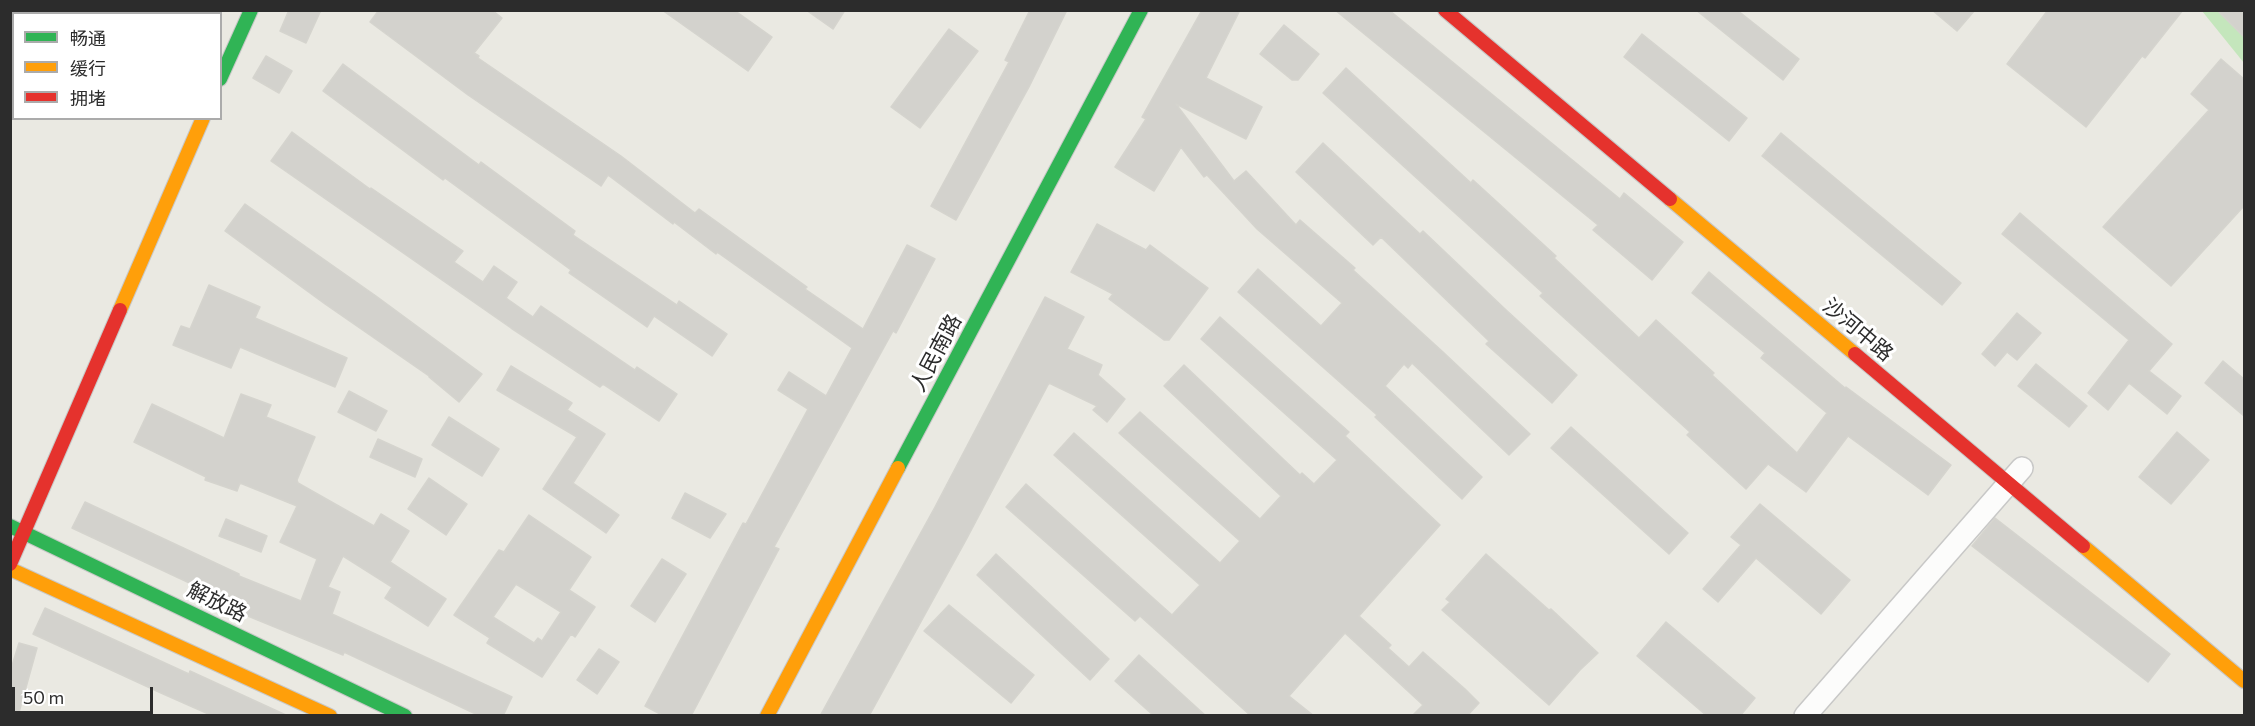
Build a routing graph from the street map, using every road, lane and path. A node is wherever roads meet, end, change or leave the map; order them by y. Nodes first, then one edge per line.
1 (251, 10) edge
2 (1141, 10) edge
3 (1445, 10) edge
4 (222, 75) edge
5 (202, 120) edge
6 (2019, 472) junction
7 (17, 529) edge
8 (10, 564) edge
9 (10, 569) edge
10 (2244, 681) edge
11 (330, 716) edge
12 (405, 716) edge
13 (767, 716) edge
14 (1804, 716) edge

1 - 4 street
2 - 13 street, 人民南路
3 - 6 street, 沙河中路
5 - 7 street
6 - 10 street, 沙河中路
6 - 14 street
7 - 8 street
7 - 12 street, 解放路
9 - 11 street

